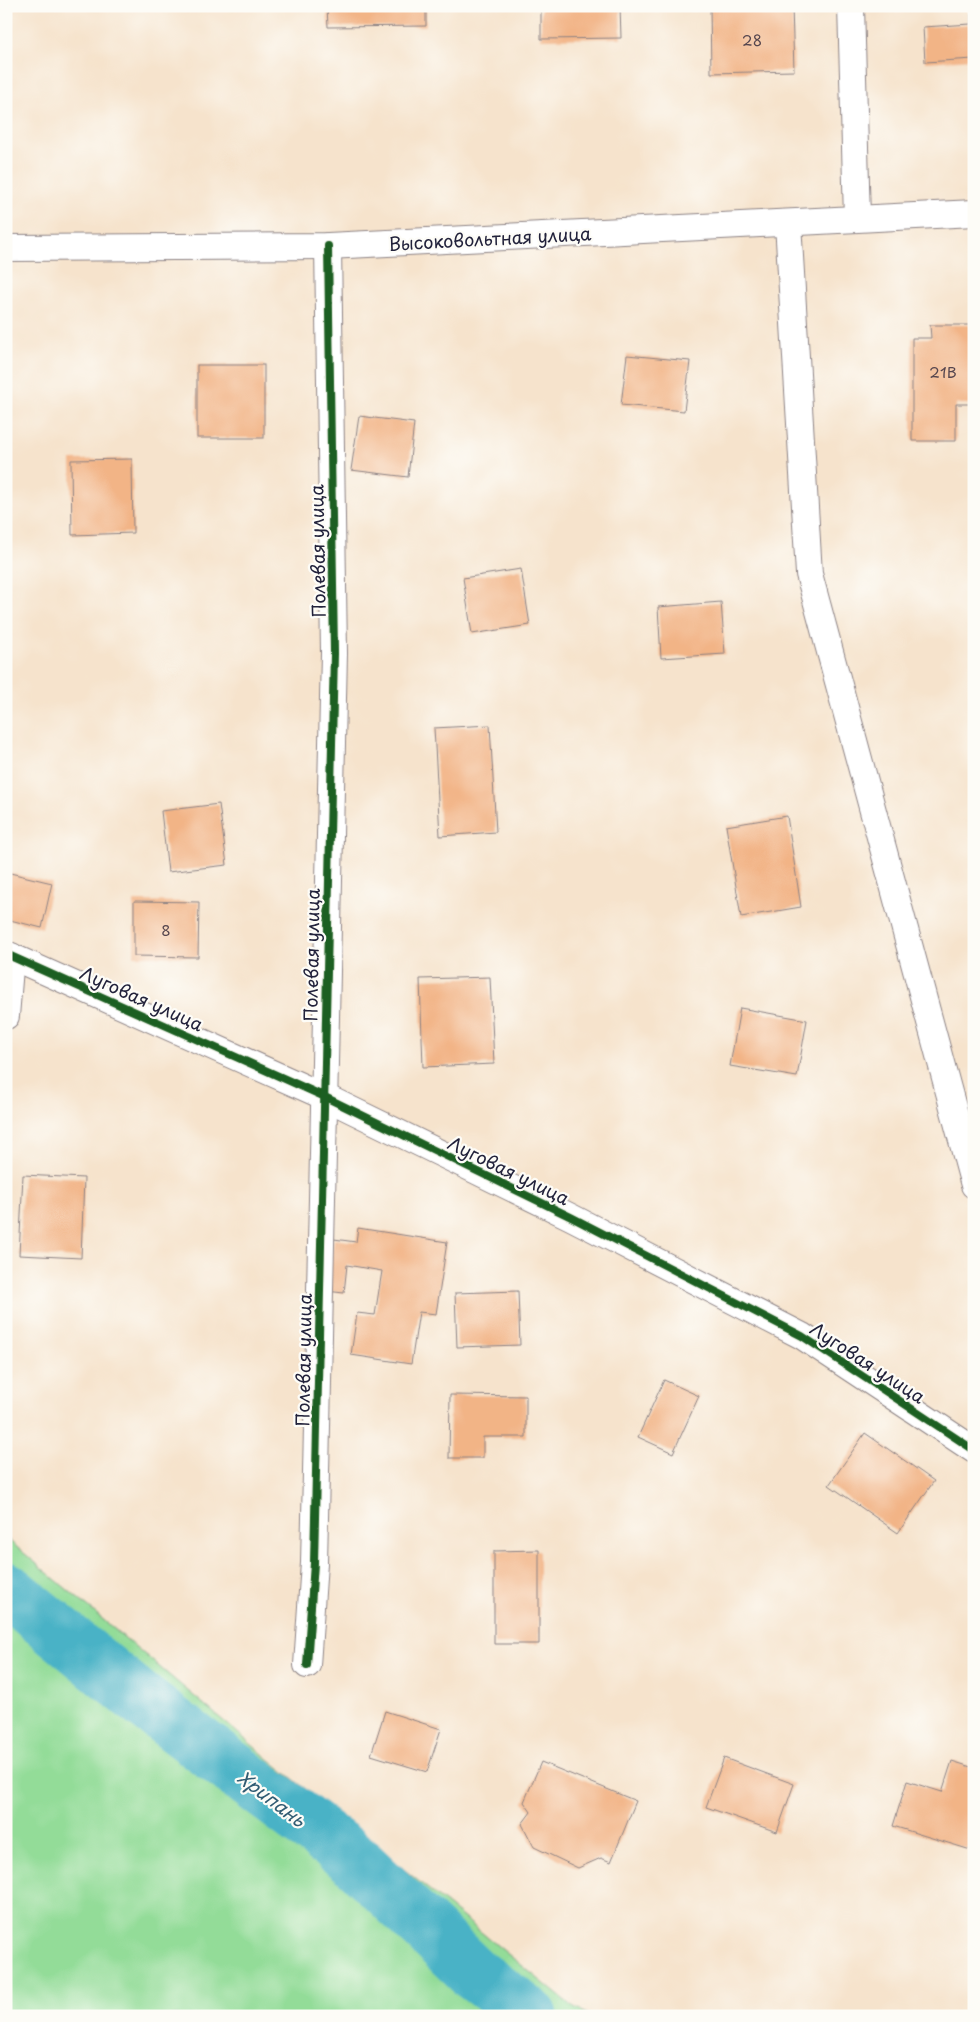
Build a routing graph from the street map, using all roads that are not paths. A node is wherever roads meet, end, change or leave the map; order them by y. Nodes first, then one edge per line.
1 (851, 6) edge
2 (974, 213) edge
3 (857, 218) junction
4 (788, 223) junction
5 (328, 246) junction
6 (6, 248) edge
7 (9, 955) edge
8 (6, 1016) edge
9 (323, 1096) junction
10 (974, 1185) edge
11 (974, 1450) edge
12 (307, 1665) dead end

1 - 3 street
2 - 3 street, Высоковольтная улица
3 - 4 street, Высоковольтная улица
4 - 5 street, Высоковольтная улица
4 - 10 street
5 - 6 street, Высоковольтная улица
5 - 9 street, Полевая улица
7 - 8 street
7 - 9 street, Луговая улица
9 - 11 street, Луговая улица
9 - 12 street, Полевая улица

